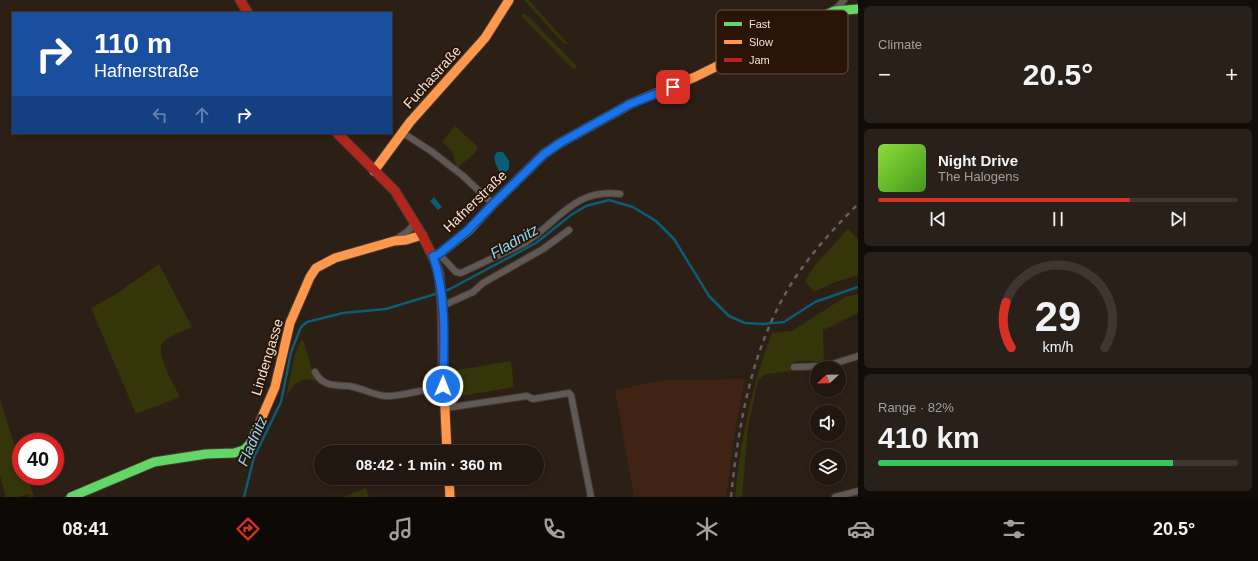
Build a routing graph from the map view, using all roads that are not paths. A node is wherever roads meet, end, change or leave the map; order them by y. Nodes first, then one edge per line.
1 (240, 0) edge
2 (509, 0) edge
3 (844, 0) edge
4 (858, 9) edge
5 (835, 10) edge
6 (846, 10) edge
7 (247, 12) edge
8 (716, 66) edge
9 (403, 133) junction
10 (338, 134) edge
11 (374, 171) junction
12 (620, 194) dead end
13 (493, 204) junction
14 (415, 223) junction
15 (569, 230) dead end
16 (422, 235) junction
17 (394, 241) junction
18 (436, 255) junction
19 (442, 306) junction
20 (858, 356) edge
21 (794, 367) dead end
22 (315, 372) dead end
23 (443, 386) junction
24 (445, 408) junction
25 (447, 445) edge
26 (449, 485) edge
27 (858, 491) edge
28 (71, 497) edge
29 (450, 497) edge
30 (592, 497) edge
31 (835, 497) edge

1 - 7 street
2 - 9 street, Fuchastraße
3 - 5 street
4 - 6 street, Hafnerstraße
8 - 13 street, Hafnerstraße
9 - 11 street, Fuchastraße
9 - 13 street
10 - 11 street
11 - 14 street
12 - 18 street
13 - 18 street, Hafnerstraße
14 - 16 street
14 - 17 street, Lindengasse
15 - 19 street
16 - 17 street, Lindengasse
16 - 18 street
17 - 28 street, Lindengasse
18 - 19 street
19 - 23 street
20 - 21 street
22 - 23 street
23 - 24 street
24 - 25 street
24 - 30 street
26 - 29 street
27 - 31 street

